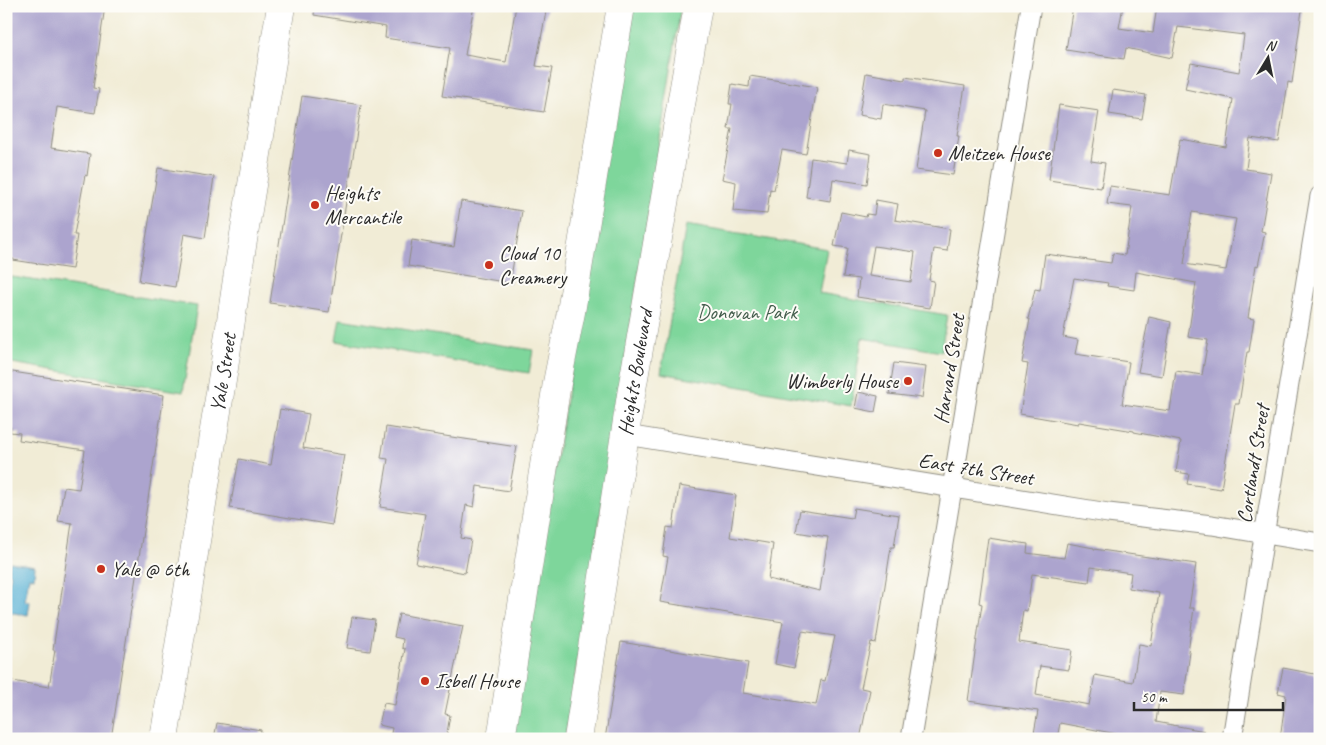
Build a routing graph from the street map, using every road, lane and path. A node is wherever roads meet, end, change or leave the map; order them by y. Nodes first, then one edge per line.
1 (281, 6) edge
2 (620, 6) edge
3 (698, 6) edge
4 (1030, 6) edge
5 (1320, 196) edge
6 (626, 435) junction
7 (952, 488) junction
8 (1264, 534) junction
9 (1320, 543) edge
10 (164, 739) edge
11 (501, 739) edge
12 (578, 739) edge
13 (912, 739) edge
14 (1232, 739) edge

1 - 10 main road, Yale Street
2 - 11 main road
3 - 6 main road, Heights Boulevard
4 - 7 street, Harvard Street
5 - 8 street, Cortlandt Street
6 - 7 street, East 7th Street
6 - 12 main road, Heights Boulevard
7 - 8 street, East 7th Street
7 - 13 street, Harvard Street
8 - 9 street, East 7th Street
8 - 14 street, Cortlandt Street

